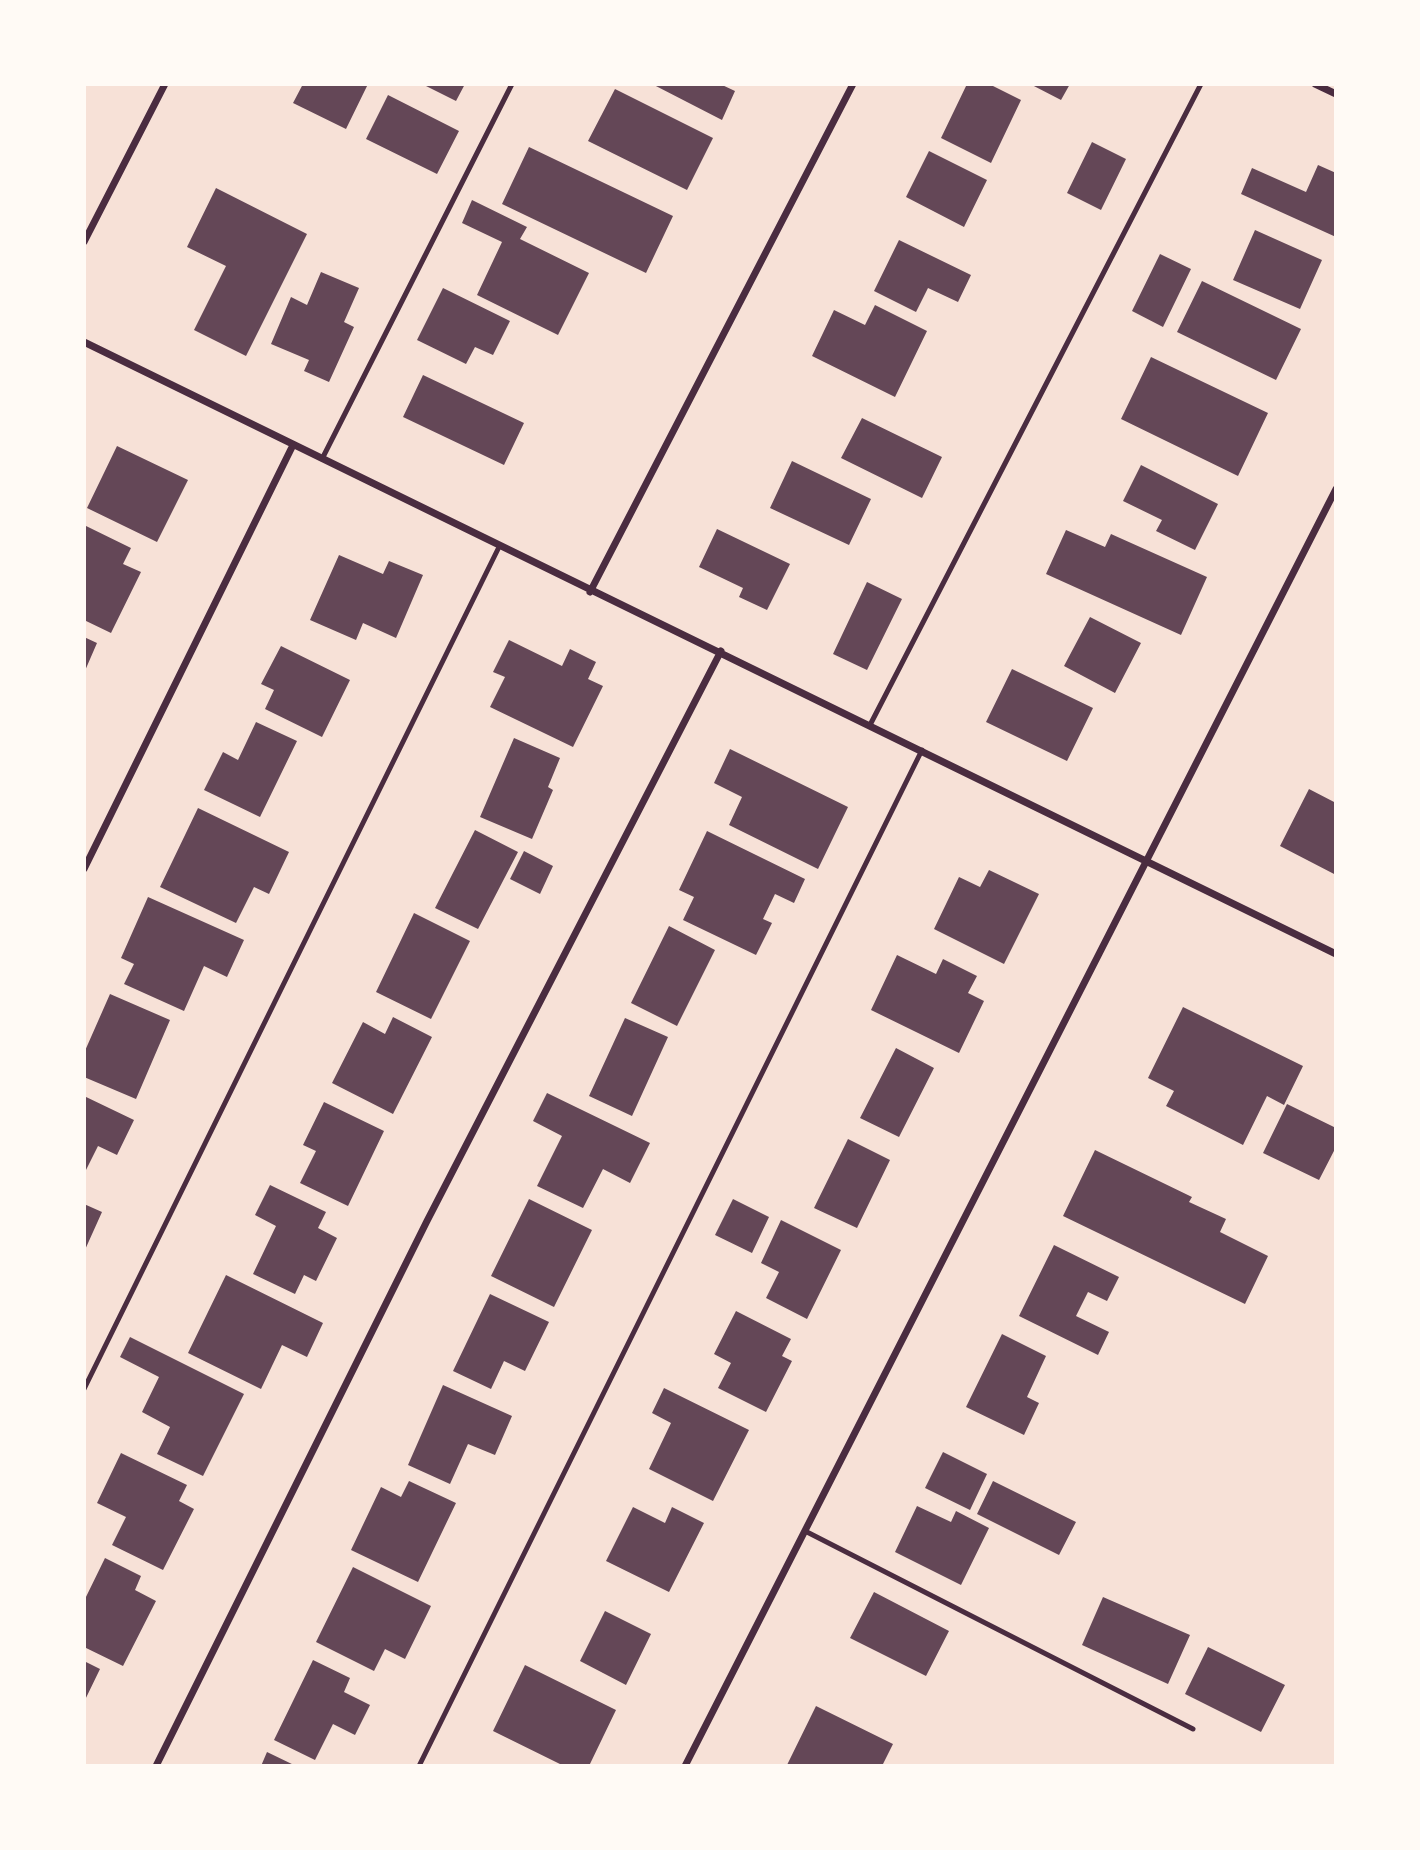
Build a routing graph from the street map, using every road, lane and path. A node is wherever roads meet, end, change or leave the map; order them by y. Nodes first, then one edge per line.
1 (165, 84) edge
2 (512, 84) edge
3 (853, 84) edge
4 (1201, 84) edge
5 (1315, 84) edge
6 (1336, 94) edge
7 (84, 242) edge
8 (84, 342) edge
9 (293, 445) junction
10 (322, 459) junction
11 (1336, 489) edge
12 (499, 547) junction
13 (590, 592) junction
14 (721, 651) junction
15 (870, 725) junction
16 (922, 750) junction
17 (1149, 862) junction
18 (84, 869) edge
19 (1336, 954) edge
20 (84, 1389) edge
21 (805, 1531) junction
22 (1193, 1729) dead end
23 (156, 1766) edge
24 (419, 1766) edge
25 (685, 1766) edge

1 - 7 street
2 - 10 lane
3 - 13 street
4 - 15 lane
5 - 6 street
8 - 9 street
9 - 10 street
9 - 18 street
10 - 12 street
11 - 17 street
12 - 13 street
12 - 20 lane
13 - 14 street
14 - 15 street
14 - 23 street
15 - 16 street
16 - 17 street
16 - 24 lane
17 - 19 street
17 - 21 street
21 - 22 lane
21 - 25 street

